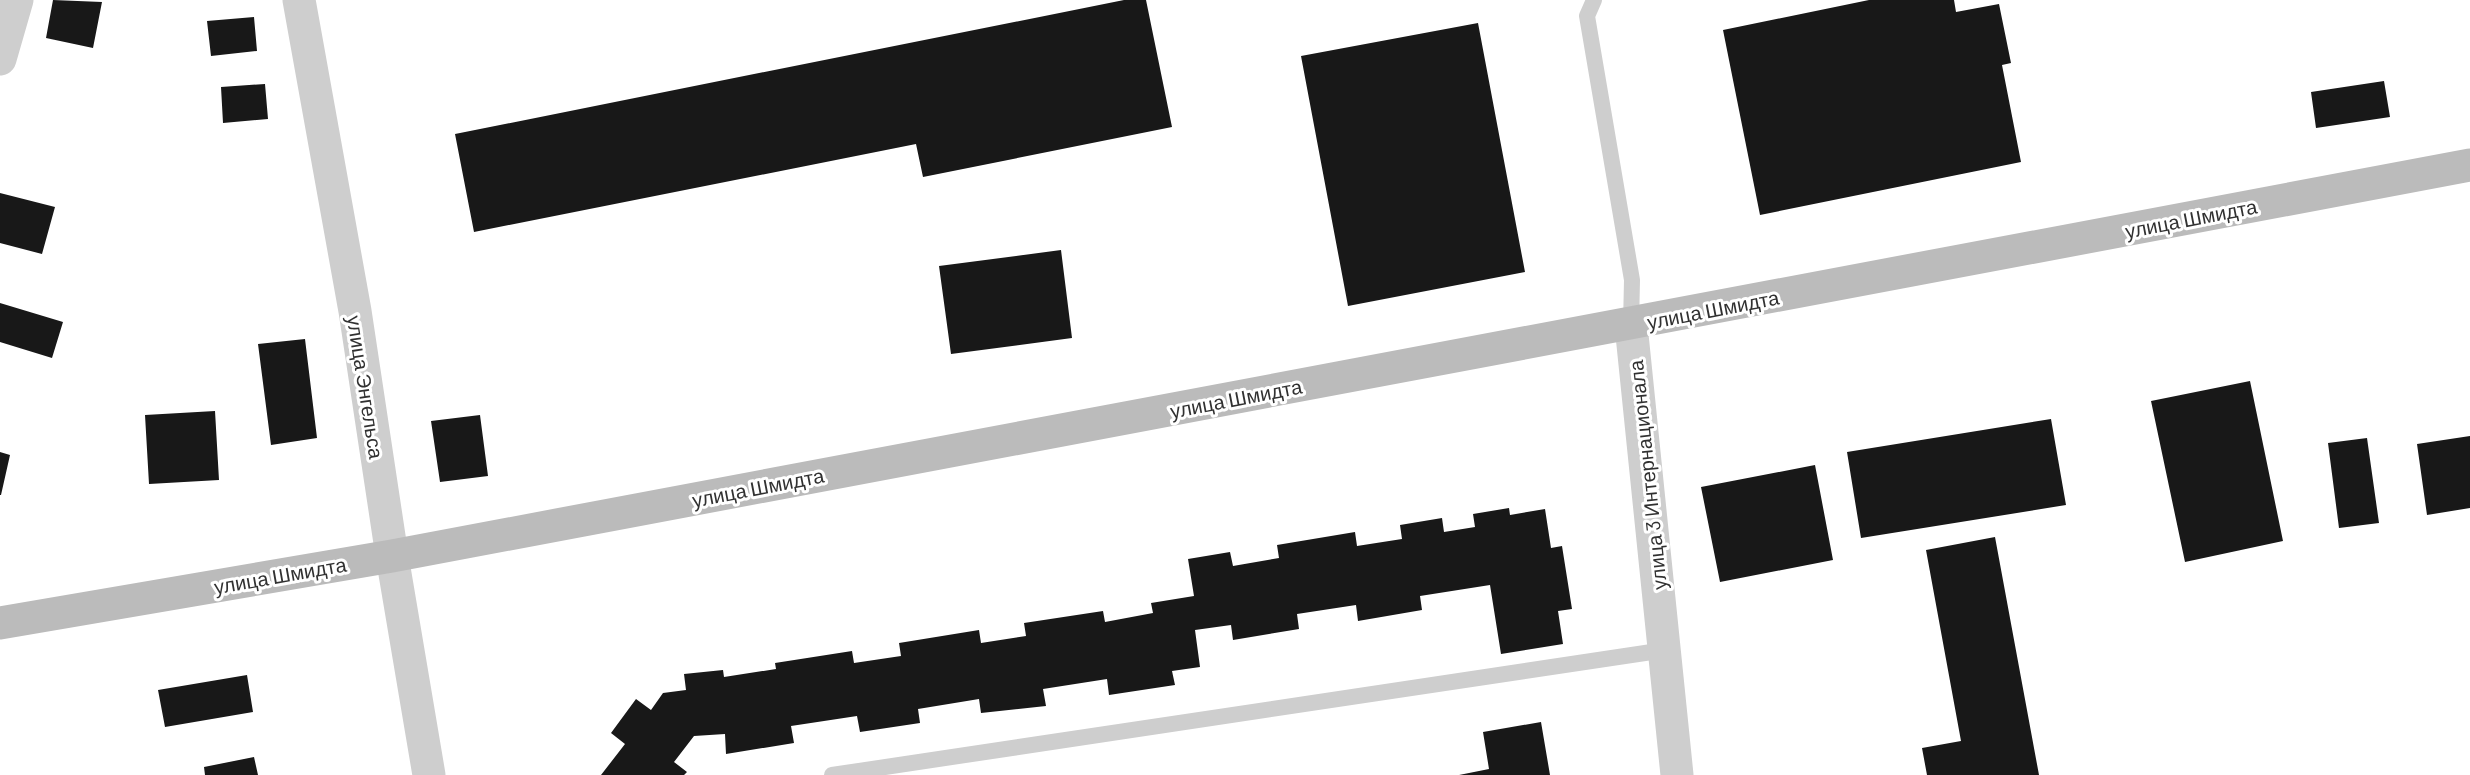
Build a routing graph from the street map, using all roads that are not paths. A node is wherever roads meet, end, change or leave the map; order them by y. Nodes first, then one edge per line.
1 (17, 0) edge
2 (299, 0) edge
3 (1594, 0) edge
4 (0, 59) edge
5 (2470, 165) edge
6 (1631, 325) junction
7 (392, 556) junction
8 (0, 623) edge
9 (1665, 650) junction
10 (429, 775) edge
11 (832, 775) edge
12 (1677, 775) edge

1 - 4 street
2 - 7 street, улица Энгельса
3 - 6 lane, улица 3 Интернационала
5 - 6 main road, улица Шмидта
6 - 7 main road, улица Шмидта
6 - 9 street, улица 3 Интернационала
7 - 8 main road, улица Шмидта
7 - 10 street, улица Энгельса
9 - 11 lane
9 - 12 street, улица 3 Интернационала

